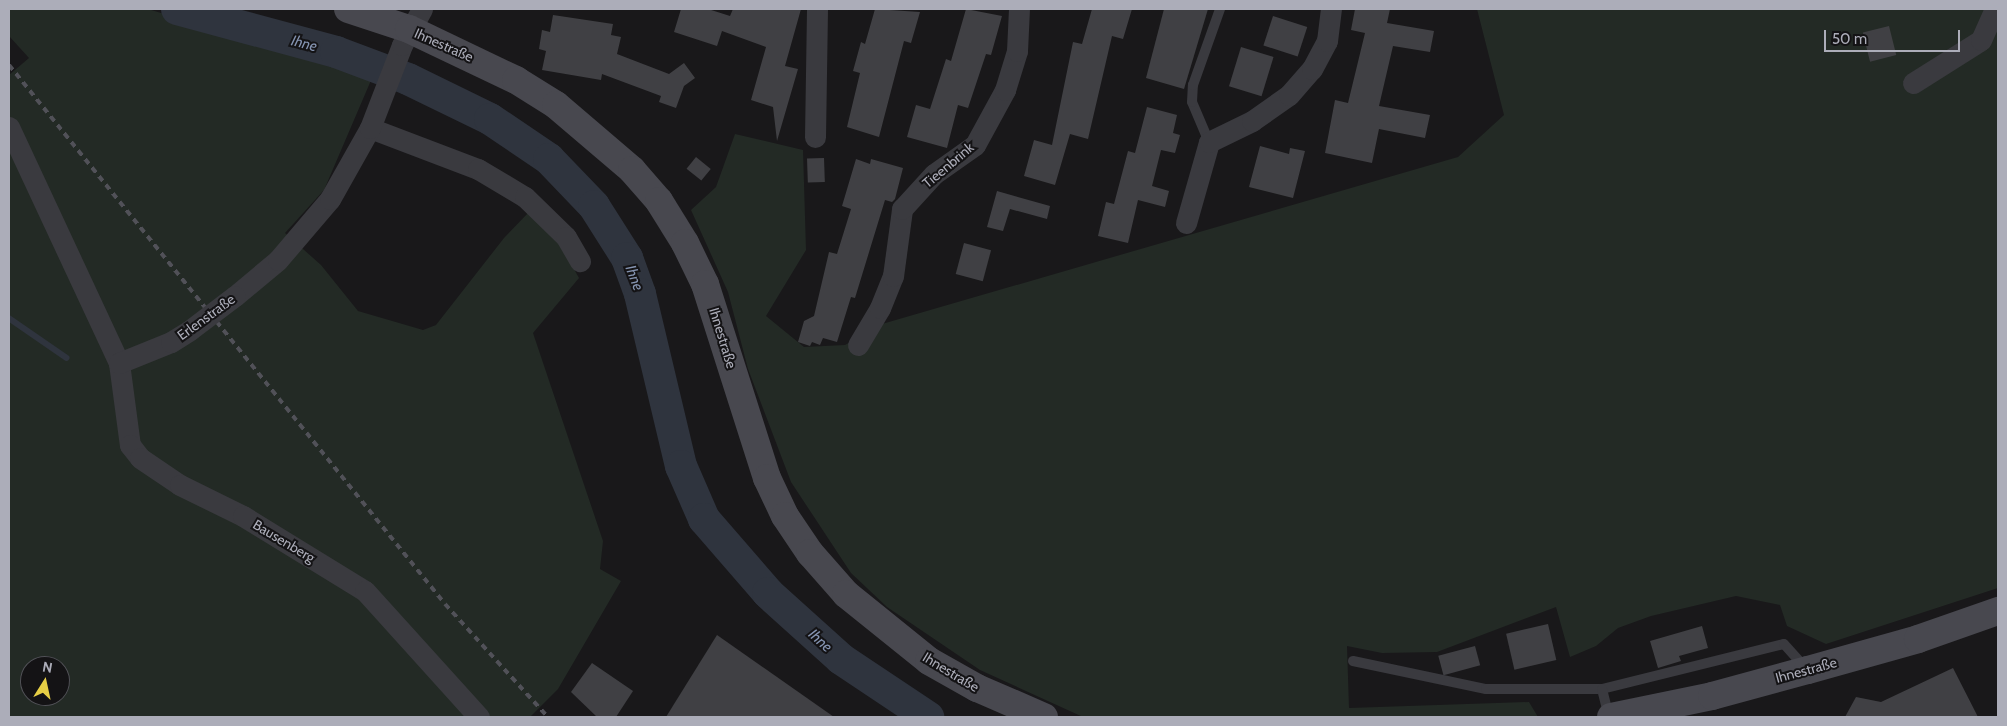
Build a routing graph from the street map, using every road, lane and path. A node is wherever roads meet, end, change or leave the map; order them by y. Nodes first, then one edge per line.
1 (348, 9) edge
2 (818, 9) edge
3 (1020, 9) edge
4 (1220, 9) edge
5 (1331, 9) edge
6 (1995, 9) edge
7 (411, 28) edge
8 (1913, 83) dead end
9 (9, 127) edge
10 (370, 128) junction
11 (815, 138) dead end
12 (1209, 142) junction
13 (1186, 223) dead end
14 (580, 261) dead end
15 (858, 345) dead end
16 (119, 363) junction
17 (1998, 611) edge
18 (1353, 661) dead end
19 (1808, 670) junction
20 (1602, 689) junction
21 (479, 717) edge
22 (1044, 717) edge
23 (1610, 717) edge

1 - 7 main road, Ihnestraße
2 - 11 street
3 - 15 street, Tieenbrink
4 - 12 lane
5 - 12 street
6 - 8 street
7 - 10 street, Erlenstraße
7 - 22 main road, Ihnestraße
9 - 16 street
10 - 14 street
10 - 16 street, Erlenstraße, bridge
12 - 13 street
16 - 21 street, Bausenberg
17 - 19 main road, Ihnestraße
18 - 20 lane
19 - 20 lane
19 - 23 main road, Ihnestraße
20 - 23 lane

